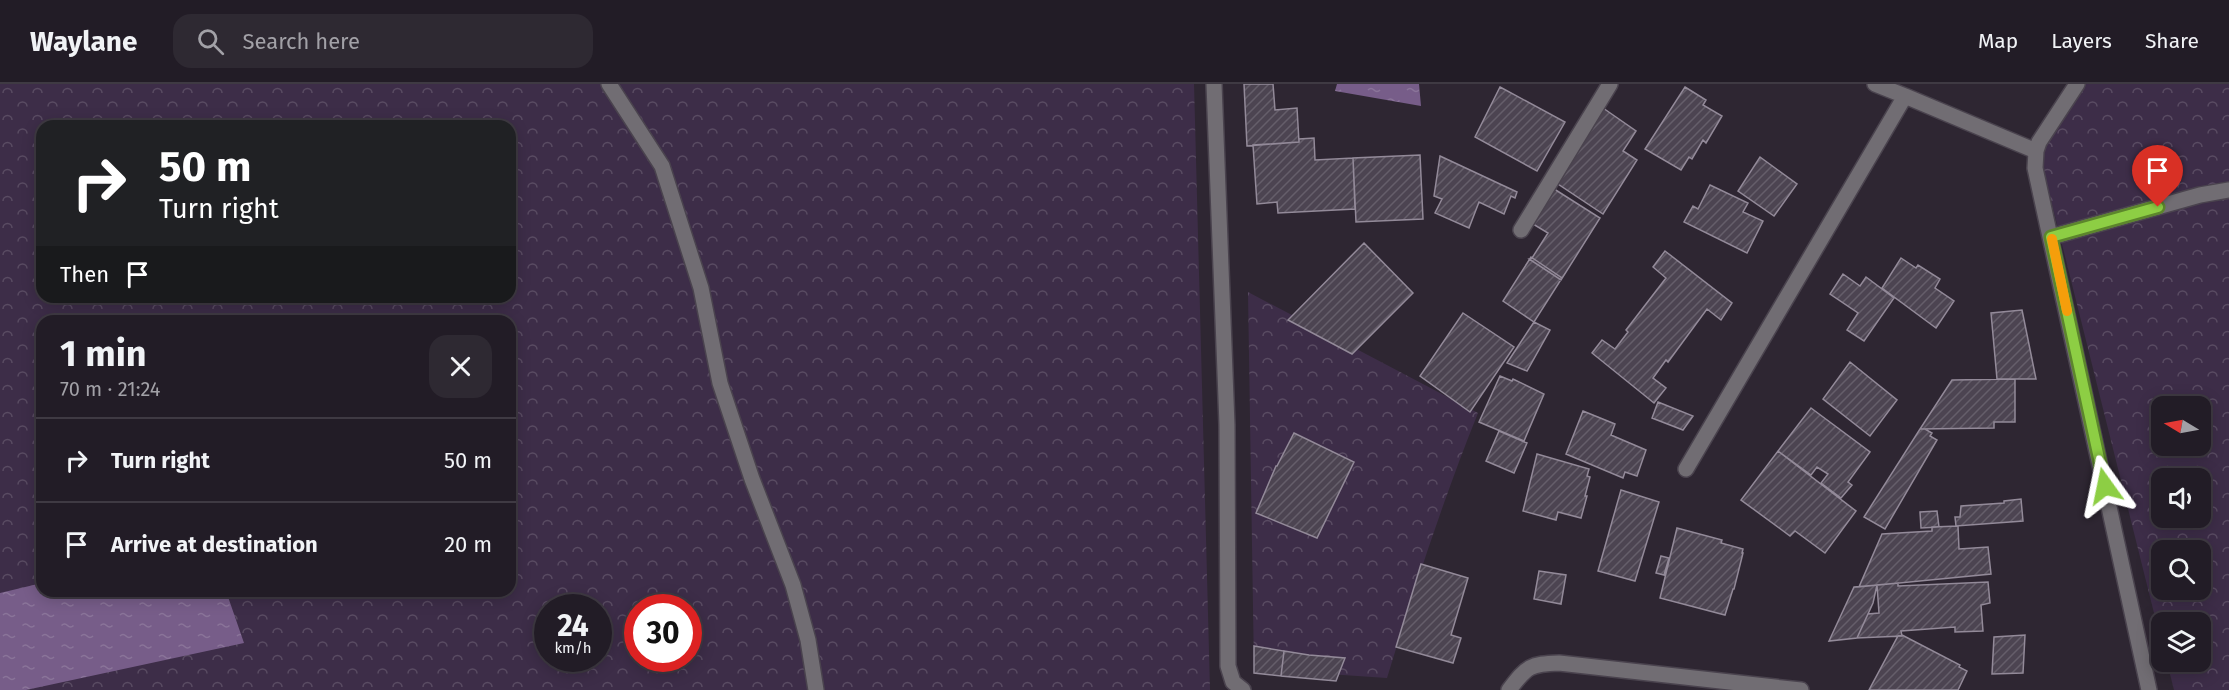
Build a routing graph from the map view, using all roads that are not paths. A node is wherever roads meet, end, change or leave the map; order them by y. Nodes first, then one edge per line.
1 (609, 84) edge
2 (1214, 84) edge
3 (1610, 84) edge
4 (1875, 84) edge
5 (2076, 84) edge
6 (1905, 96) junction
7 (2036, 151) junction
8 (2229, 190) edge
9 (1521, 230) dead end
10 (2051, 237) junction
11 (1686, 470) dead end
12 (816, 690) edge
13 (1243, 690) edge
14 (1509, 690) edge
15 (1801, 690) edge
16 (2149, 690) edge

1 - 12 street
2 - 13 street
3 - 9 street
4 - 6 street
5 - 7 street
6 - 7 street
6 - 11 street
7 - 10 street
8 - 10 street
10 - 16 street
14 - 15 street

